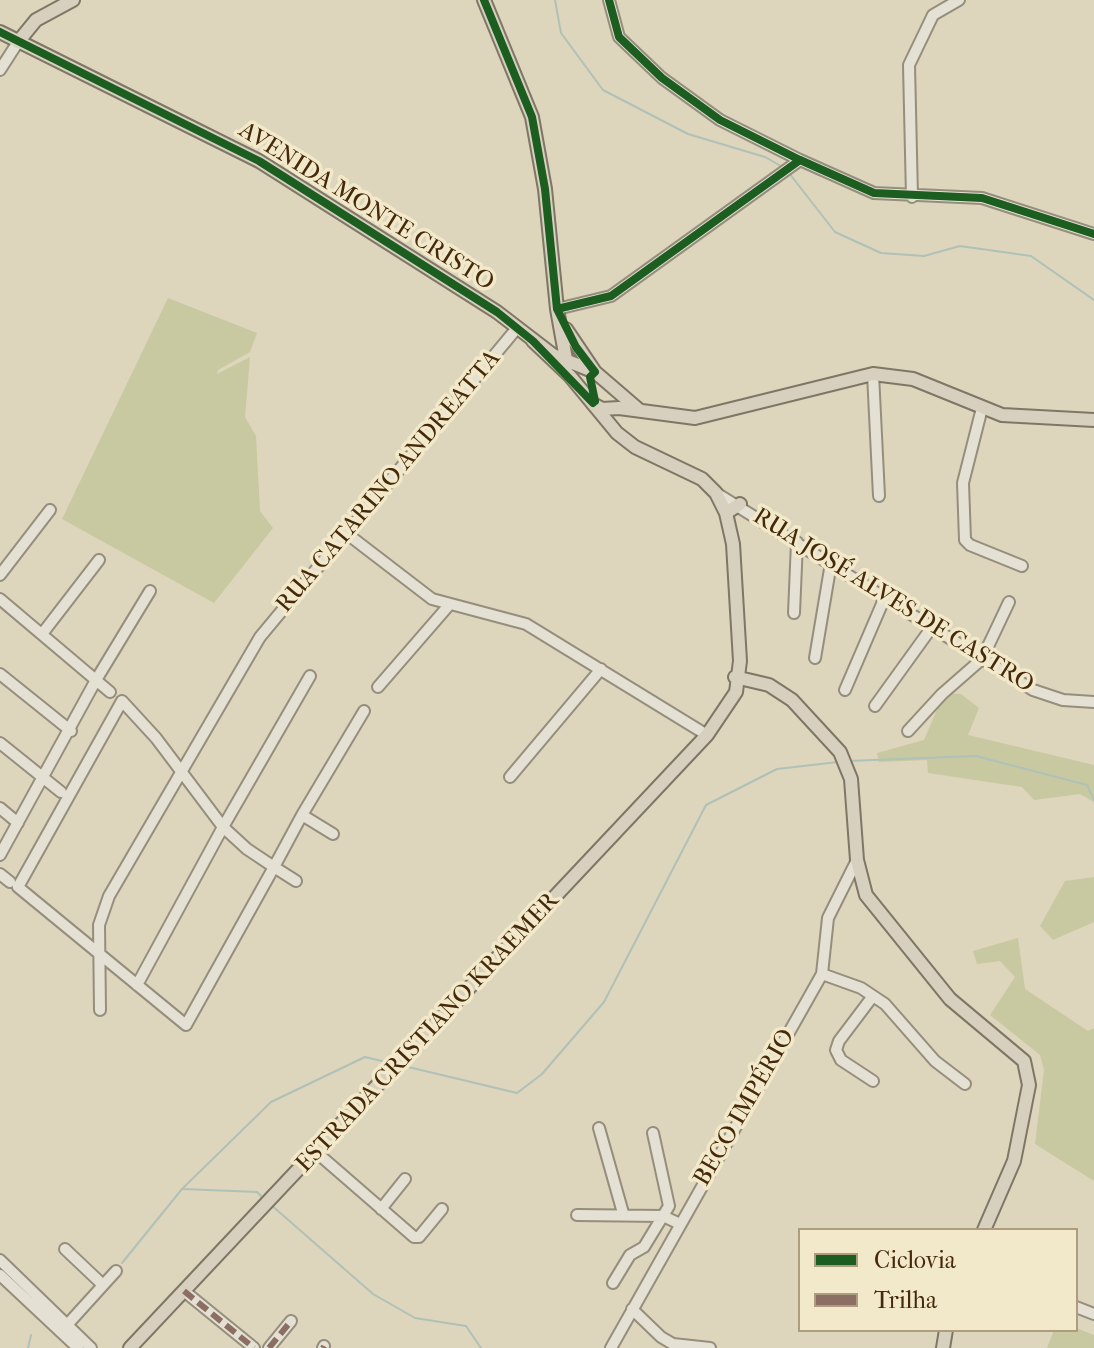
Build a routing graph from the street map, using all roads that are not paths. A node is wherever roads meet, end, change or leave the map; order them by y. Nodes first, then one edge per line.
1 (73, 0) edge
2 (484, 0) edge
3 (609, 0) edge
4 (959, 0) edge
5 (0, 32) edge
6 (18, 42) junction
7 (0, 70) edge
8 (800, 160) junction
9 (912, 197) junction
10 (1094, 234) edge
11 (557, 309) junction
12 (517, 328) junction
13 (533, 341) junction
14 (567, 360) junction
15 (595, 372) junction
16 (873, 374) junction
17 (570, 376) junction
18 (610, 388) junction
19 (593, 403) junction
20 (612, 408) junction
21 (982, 408) junction
22 (645, 413) junction
23 (1094, 420) edge
24 (610, 426) junction
25 (879, 496) dead end
26 (721, 503) junction
27 (740, 504) junction
28 (50, 510) dead end
29 (346, 533) junction
30 (797, 542) junction
31 (99, 560) dead end
32 (831, 563) junction
33 (1022, 566) dead end
34 (0, 575) edge
35 (150, 591) dead end
36 (885, 597) junction
37 (0, 599) edge
38 (1009, 602) dead end
39 (450, 604) junction
40 (734, 605) junction
41 (794, 613) dead end
42 (932, 627) junction
43 (42, 634) junction
44 (815, 658) dead end
45 (982, 659) junction
46 (740, 661) junction
47 (601, 669) junction
48 (0, 674) edge
49 (310, 676) dead end
50 (736, 677) junction
51 (96, 680) junction
52 (763, 684) junction
53 (378, 687) dead end
54 (845, 690) dead end
55 (110, 692) dead end
56 (1094, 702) edge
57 (731, 703) junction
58 (875, 706) dead end
59 (364, 711) dead end
60 (721, 715) junction
61 (71, 731) junction
62 (908, 731) dead end
63 (707, 735) junction
64 (0, 743) edge
65 (180, 772) junction
66 (510, 777) dead end
67 (44, 778) junction
68 (61, 792) dead end
69 (0, 808) edge
70 (302, 815) junction
71 (18, 823) junction
72 (223, 827) junction
73 (333, 834) dead end
74 (0, 855) edge
75 (857, 860) junction
76 (274, 867) junction
77 (0, 874) edge
78 (296, 881) dead end
79 (10, 882) dead end
80 (97, 953) junction
81 (822, 974) junction
82 (137, 985) junction
83 (873, 996) junction
84 (100, 1010) dead end
85 (873, 1081) dead end
86 (965, 1084) dead end
87 (599, 1128) dead end
88 (653, 1133) dead end
89 (316, 1152) junction
90 (405, 1179) dead end
91 (381, 1209) junction
92 (442, 1209) dead end
93 (623, 1213) junction
94 (577, 1215) dead end
95 (663, 1216) junction
96 (680, 1224) junction
97 (985, 1228) edge
98 (65, 1249) dead end
99 (0, 1260) edge
100 (116, 1271) dead end
101 (0, 1275) edge
102 (613, 1283) dead end
103 (103, 1285) junction
104 (184, 1291) junction
105 (632, 1309) junction
106 (291, 1321) dead end
107 (67, 1325) junction
108 (78, 1348) edge
109 (91, 1348) edge
110 (130, 1348) edge
111 (254, 1348) edge
112 (269, 1348) edge
113 (611, 1348) edge
114 (710, 1348) edge

1 - 6 main road
2 - 11 main road
3 - 8 street
4 - 9 street
5 - 6 main road, AVENIDA MONTE CRISTO
6 - 7 street
6 - 12 main road, AVENIDA MONTE CRISTO
8 - 9 street
8 - 11 street
9 - 10 street
11 - 14 main road
11 - 15 main road
12 - 13 main road, AVENIDA MONTE CRISTO
12 - 29 street, RUA CATARINO ANDREATTA
13 - 14 main road, AVENIDA MONTE CRISTO
13 - 17 main road, AVENIDA MONTE CRISTO
14 - 15 main road, AVENIDA MONTE CRISTO
14 - 17 main road
15 - 18 main road
16 - 21 main road
16 - 22 main road
16 - 25 street
17 - 19 main road, AVENIDA MONTE CRISTO
18 - 20 main road
18 - 22 main road
19 - 20 main road
19 - 24 main road
20 - 22 main road
20 - 24 main road
21 - 23 main road
21 - 33 street
24 - 26 main road
26 - 27 main road
26 - 27 street, RUA JOSÉ ALVES DE CASTRO
26 - 40 main road, ESTRADA CRISTIANO KRAEMER
27 - 30 street, RUA JOSÉ ALVES DE CASTRO
28 - 34 street
29 - 39 street
29 - 65 street, RUA CATARINO ANDREATTA
30 - 32 street, RUA JOSÉ ALVES DE CASTRO
30 - 41 street
31 - 43 street
32 - 36 street, RUA JOSÉ ALVES DE CASTRO
32 - 44 street
35 - 51 street
36 - 42 street, RUA JOSÉ ALVES DE CASTRO
36 - 54 street
37 - 43 street
38 - 45 street
39 - 47 street
39 - 53 street
40 - 46 main road, ESTRADA CRISTIANO KRAEMER
40 - 50 main road, ESTRADA CRISTIANO KRAEMER
42 - 45 street, RUA JOSÉ ALVES DE CASTRO
42 - 58 street
43 - 51 street
45 - 56 street, RUA JOSÉ ALVES DE CASTRO
45 - 62 street
46 - 50 main road, ESTRADA CRISTIANO KRAEMER
46 - 52 main road
47 - 63 street
47 - 66 street
48 - 61 street
49 - 72 street
50 - 52 main road
50 - 57 main road, ESTRADA CRISTIANO KRAEMER
50 - 60 main road, ESTRADA CRISTIANO KRAEMER
51 - 55 street
51 - 61 street
52 - 57 main road
52 - 75 main road
57 - 60 main road, ESTRADA CRISTIANO KRAEMER
59 - 70 street
60 - 63 main road, ESTRADA CRISTIANO KRAEMER
61 - 67 street
63 - 89 main road, ESTRADA CRISTIANO KRAEMER
64 - 67 street
65 - 72 street
65 - 80 street, RUA CATARINO ANDREATTA
65 - 80 street
67 - 68 street
67 - 71 street
69 - 71 street
70 - 73 street
70 - 76 street
71 - 74 street
72 - 76 street
72 - 82 street
75 - 81 street, BECO IMPÉRIO
75 - 97 main road
76 - 78 street
76 - 82 street
77 - 79 street
80 - 82 street
80 - 84 street, RUA CATARINO ANDREATTA
81 - 83 street
81 - 96 street, BECO IMPÉRIO
83 - 85 street
83 - 86 street
87 - 93 street
88 - 95 street
89 - 91 street
89 - 104 main road, ESTRADA CRISTIANO KRAEMER
90 - 91 street
91 - 92 street
93 - 94 street
93 - 95 street
95 - 96 street
95 - 102 street
96 - 105 street, BECO IMPÉRIO
98 - 103 street
99 - 107 street
100 - 103 street
101 - 108 street
103 - 107 street
104 - 110 main road, ESTRADA CRISTIANO KRAEMER
104 - 111 street
105 - 113 street, BECO IMPÉRIO
105 - 114 street
106 - 112 street
107 - 109 street

